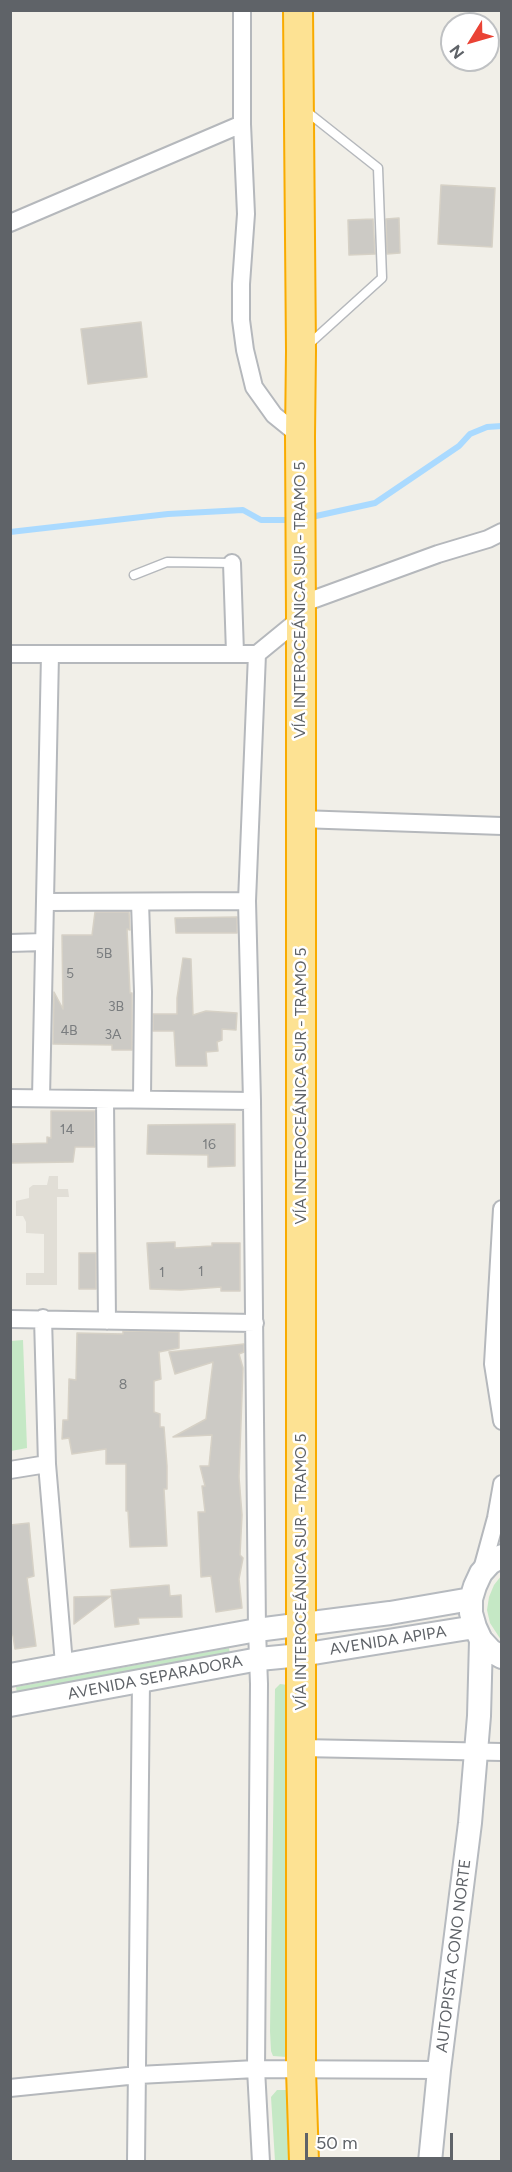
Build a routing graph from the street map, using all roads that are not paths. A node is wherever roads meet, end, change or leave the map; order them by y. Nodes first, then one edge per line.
1 (242, 10) edge
2 (298, 10) edge
3 (300, 106) junction
4 (242, 124) junction
5 (10, 223) edge
6 (301, 351) junction
7 (300, 436) junction
8 (501, 532) edge
9 (232, 563) joint
10 (134, 575) dead end
11 (301, 611) junction
12 (235, 653) junction
13 (10, 654) edge
14 (50, 654) junction
15 (257, 654) junction
16 (300, 819) junction
17 (501, 826) edge
18 (247, 901) junction
19 (46, 902) junction
20 (140, 902) junction
21 (44, 942) junction
22 (10, 943) edge
23 (10, 1098) edge
24 (41, 1098) junction
25 (141, 1099) junction
26 (105, 1100) junction
27 (252, 1101) junction
28 (501, 1209) edge
29 (43, 1318) junction
30 (10, 1319) edge
31 (107, 1321) junction
32 (255, 1323) junction
33 (501, 1421) edge
34 (47, 1464) junction
35 (10, 1470) edge
36 (501, 1484) edge
37 (501, 1556) edge
38 (482, 1573) junction
39 (471, 1599) junction
40 (300, 1624) junction
41 (257, 1630) junction
42 (478, 1633) junction
43 (301, 1655) junction
44 (501, 1657) edge
45 (259, 1659) junction
46 (64, 1664) junction
47 (10, 1675) edge
48 (141, 1681) junction
49 (10, 1705) edge
50 (301, 1748) junction
51 (476, 1751) junction
52 (501, 1752) edge
53 (256, 2069) junction
54 (301, 2070) junction
55 (439, 2070) junction
56 (138, 2075) junction
57 (10, 2088) edge
58 (136, 2162) edge
59 (261, 2162) edge
60 (304, 2162) edge
61 (430, 2162) edge

1 - 4 street
2 - 3 highway, VÍA INTEROCEÁNICA SUR - TRAMO 5
3 - 6 highway, VÍA INTEROCEÁNICA SUR - TRAMO 5
3 - 6 lane
4 - 5 street
4 - 7 street
6 - 7 highway, VÍA INTEROCEÁNICA SUR - TRAMO 5
7 - 11 highway, VÍA INTEROCEÁNICA SUR - TRAMO 5
8 - 11 street
9 - 10 lane
9 - 12 street
11 - 15 street
11 - 16 highway, VÍA INTEROCEÁNICA SUR - TRAMO 5
12 - 14 street
12 - 15 street
13 - 14 street
14 - 19 street
15 - 18 street
16 - 17 street
16 - 40 highway, VÍA INTEROCEÁNICA SUR - TRAMO 5
18 - 20 street
18 - 27 street
19 - 20 street
19 - 21 street
20 - 25 street
21 - 22 street
21 - 24 street
23 - 24 street
24 - 26 street
25 - 26 street
25 - 27 street
26 - 31 street
27 - 32 street
28 - 33 street
29 - 30 street
29 - 31 street
29 - 34 street
31 - 32 street
32 - 41 street
34 - 35 street
34 - 46 street
36 - 38 street
37 - 38 street
38 - 39 street
39 - 40 street, AVENIDA APIPA
39 - 42 street, AUTOPISTA CONO NORTE
40 - 41 street, AVENIDA SEPARADORA
40 - 43 highway, VÍA INTEROCEÁNICA SUR - TRAMO 5
41 - 45 street
41 - 46 street, AVENIDA SEPARADORA
42 - 43 street, AVENIDA APIPA
42 - 44 street
42 - 51 street, AUTOPISTA CONO NORTE
43 - 45 street, AVENIDA SEPARADORA
43 - 50 highway, VÍA INTEROCEÁNICA SUR - TRAMO 5
45 - 48 street, AVENIDA SEPARADORA
45 - 53 street
46 - 47 street, AVENIDA SEPARADORA
48 - 49 street, AVENIDA SEPARADORA
48 - 56 street
50 - 51 street
50 - 54 highway, VÍA INTEROCEÁNICA SUR - TRAMO 5
51 - 52 street
51 - 55 street, AUTOPISTA CONO NORTE
53 - 54 street
53 - 56 street
53 - 59 street
54 - 55 street
54 - 60 highway, VÍA INTEROCEÁNICA SUR - TRAMO 5
55 - 61 street, AUTOPISTA CONO NORTE
56 - 57 street
56 - 58 street

